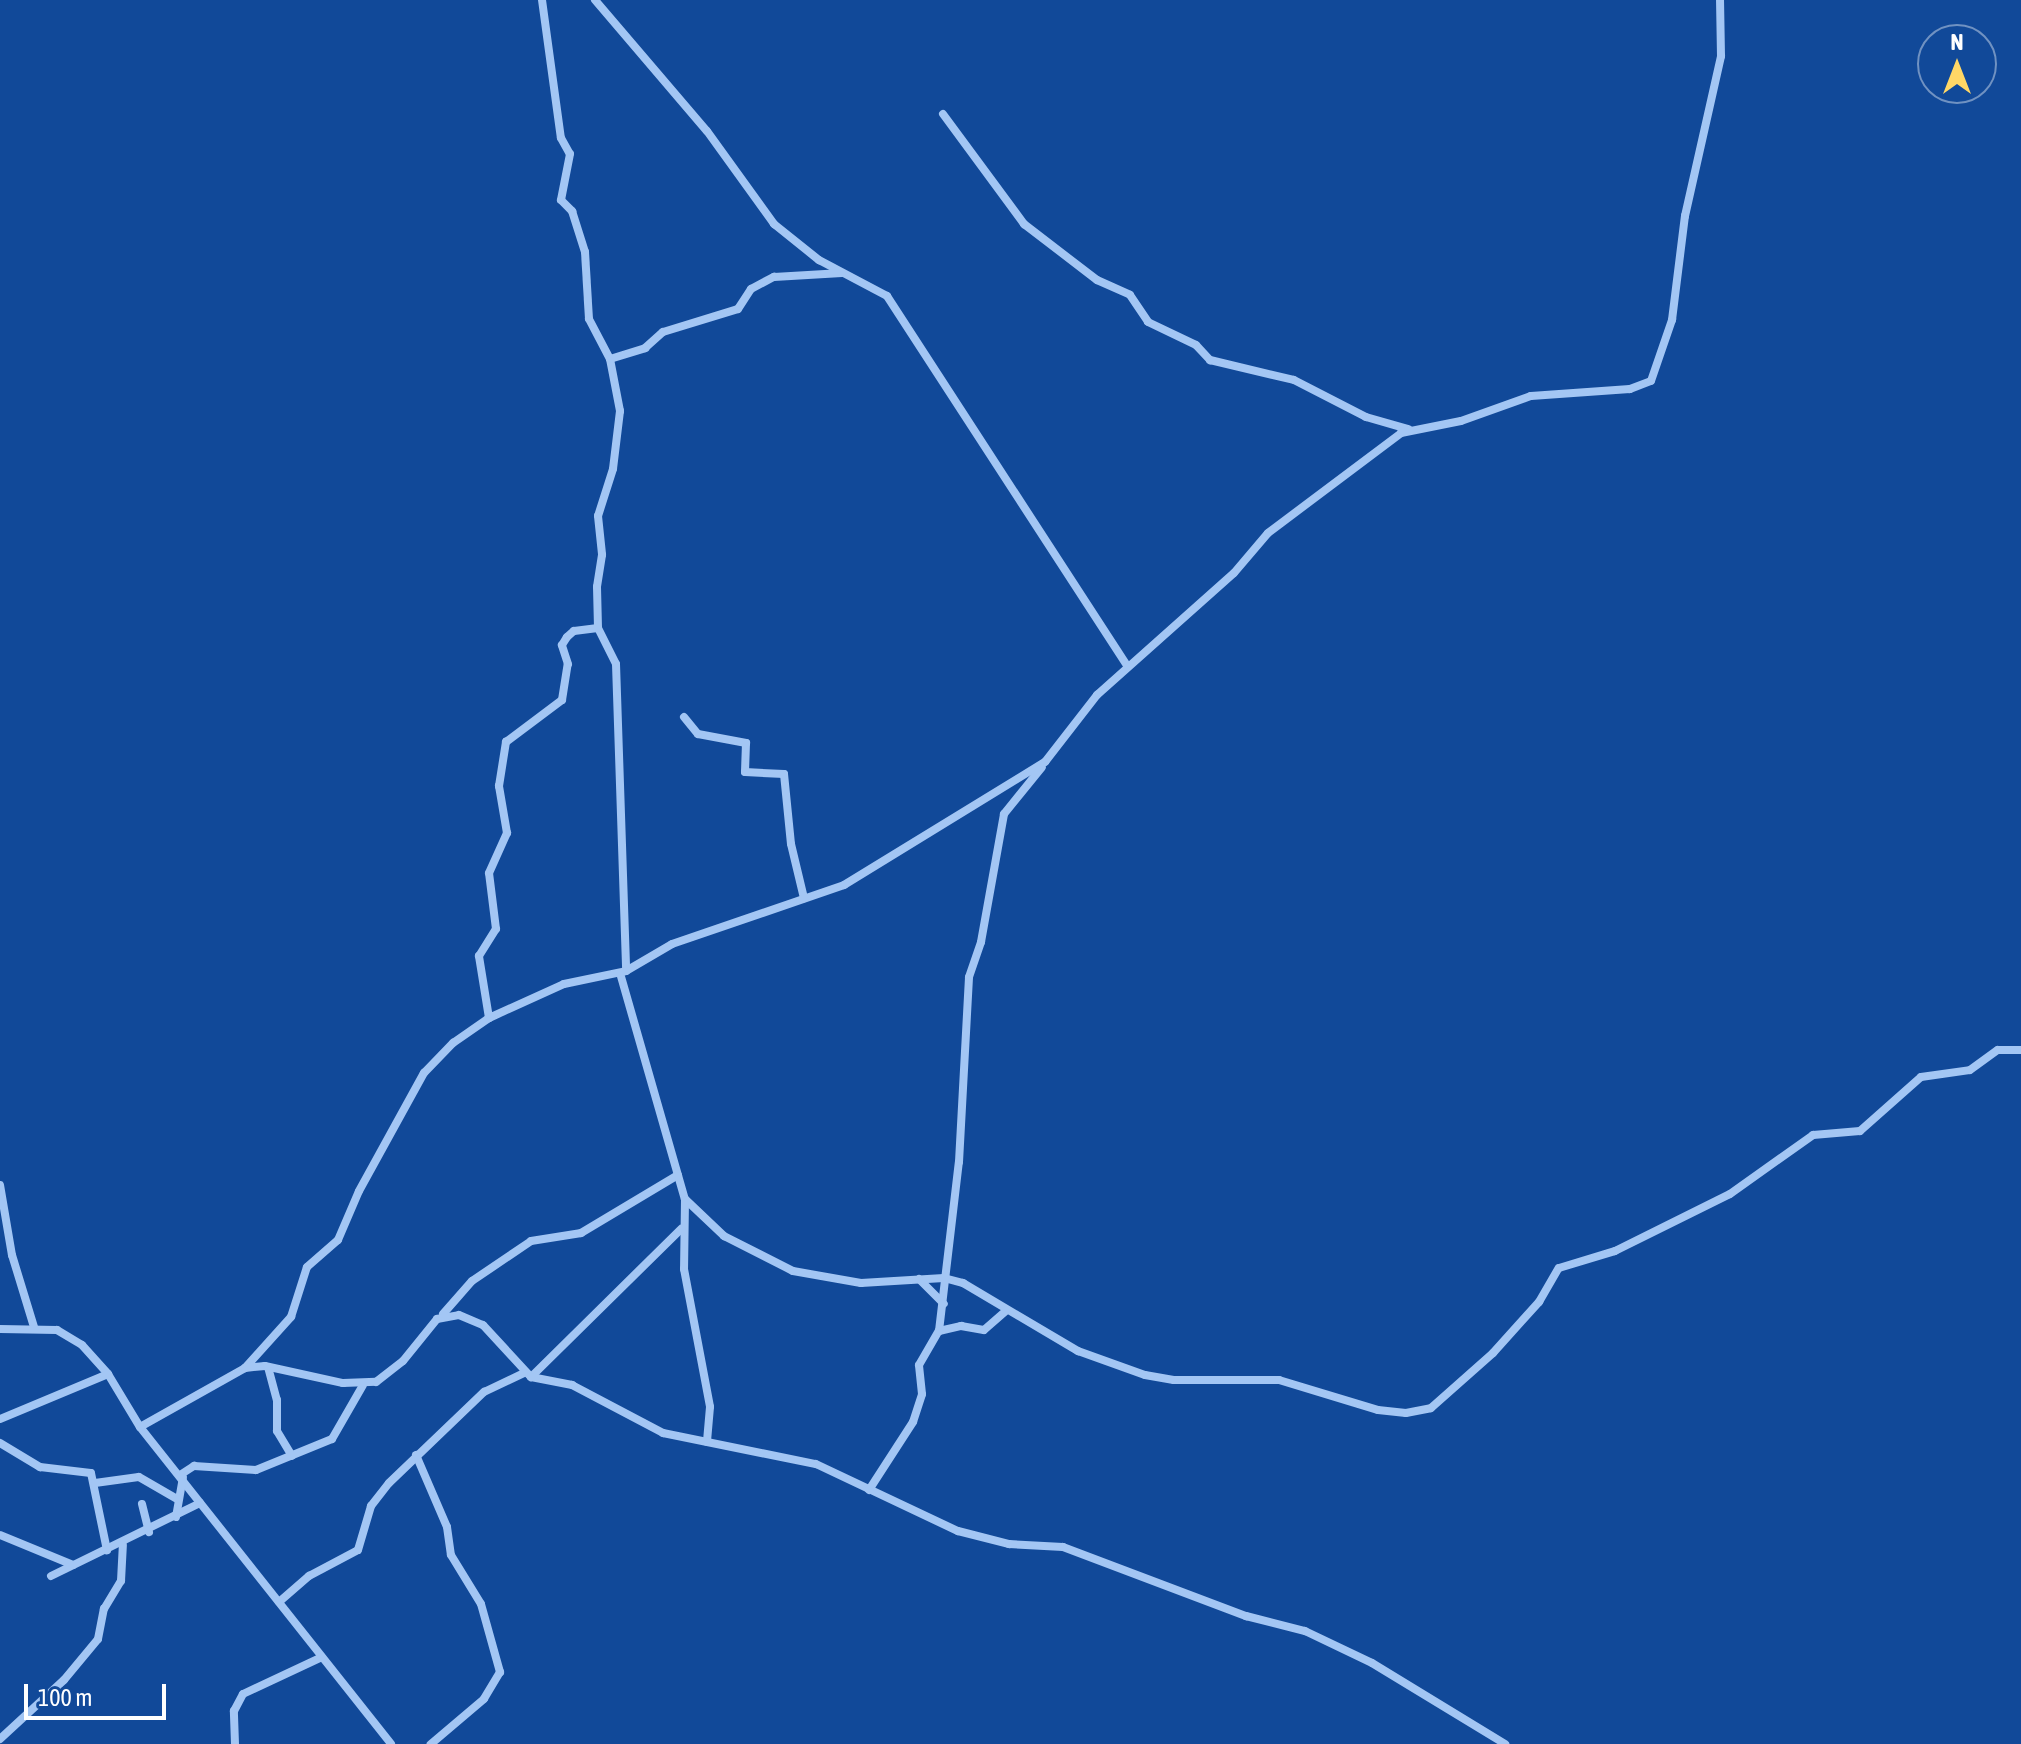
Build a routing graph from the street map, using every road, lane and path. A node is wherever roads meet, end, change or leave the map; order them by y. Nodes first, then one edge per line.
1 (542, 0) edge
2 (595, 0) edge
3 (1720, 0) edge
4 (943, 114) dead end
5 (847, 272) junction
6 (610, 359) junction
7 (1408, 429) junction
8 (598, 628) junction
9 (1128, 667) junction
10 (684, 717) dead end
11 (1045, 762) junction
12 (804, 898) junction
13 (623, 972) junction
14 (489, 1018) junction
15 (2021, 1050) edge
16 (678, 1175) junction
17 (0, 1185) edge
18 (685, 1199) junction
19 (681, 1228) junction
20 (944, 1278) junction
21 (919, 1279) junction
22 (944, 1304) junction
23 (1007, 1310) junction
24 (443, 1314) junction
25 (34, 1327) junction
26 (0, 1329) edge
27 (939, 1331) junction
28 (268, 1367) junction
29 (245, 1368) junction
30 (108, 1374) junction
31 (528, 1375) junction
32 (363, 1385) junction
33 (0, 1419) edge
34 (140, 1427) junction
35 (707, 1442) junction
36 (0, 1443) edge
37 (416, 1455) junction
38 (292, 1456) junction
39 (182, 1477) junction
40 (95, 1483) junction
41 (869, 1490) junction
42 (177, 1499) junction
43 (200, 1503) junction
44 (142, 1504) dead end
45 (176, 1517) junction
46 (149, 1532) junction
47 (0, 1535) edge
48 (123, 1545) junction
49 (107, 1550) junction
50 (73, 1565) junction
51 (51, 1576) dead end
52 (279, 1602) junction
53 (322, 1657) junction
54 (0, 1739) edge
55 (235, 1744) edge
56 (391, 1744) edge
57 (431, 1744) edge
58 (1505, 1744) edge

1 - 6 street
2 - 5 street
3 - 7 street
4 - 7 street
5 - 6 street
5 - 9 street
6 - 8 street
7 - 9 street
8 - 13 street
8 - 14 street
9 - 11 street
10 - 12 street
11 - 12 street
11 - 20 street
12 - 13 street
13 - 14 street
13 - 16 street
14 - 29 street
15 - 23 street
16 - 18 street
16 - 24 street
17 - 25 street
18 - 19 street
18 - 21 street
19 - 31 street
19 - 35 street
20 - 21 street
20 - 22 street
20 - 23 street
21 - 22 street
22 - 27 street
23 - 27 street
24 - 31 street
24 - 32 street
25 - 26 street
25 - 30 street
27 - 41 street
28 - 29 street
28 - 32 street
28 - 38 street
29 - 34 street
30 - 33 street
30 - 34 street
31 - 35 street
31 - 37 street
32 - 38 street
34 - 39 street
35 - 41 street
36 - 40 street
37 - 52 street
37 - 57 street
38 - 39 street
39 - 42 street
39 - 43 street
40 - 42 street
40 - 49 street
41 - 58 street
42 - 45 street
43 - 45 street
43 - 52 street
44 - 46 street
45 - 46 street
46 - 48 street
47 - 50 street
48 - 49 street
48 - 54 street
49 - 50 street
50 - 51 street
52 - 53 street
53 - 55 street
53 - 56 street

